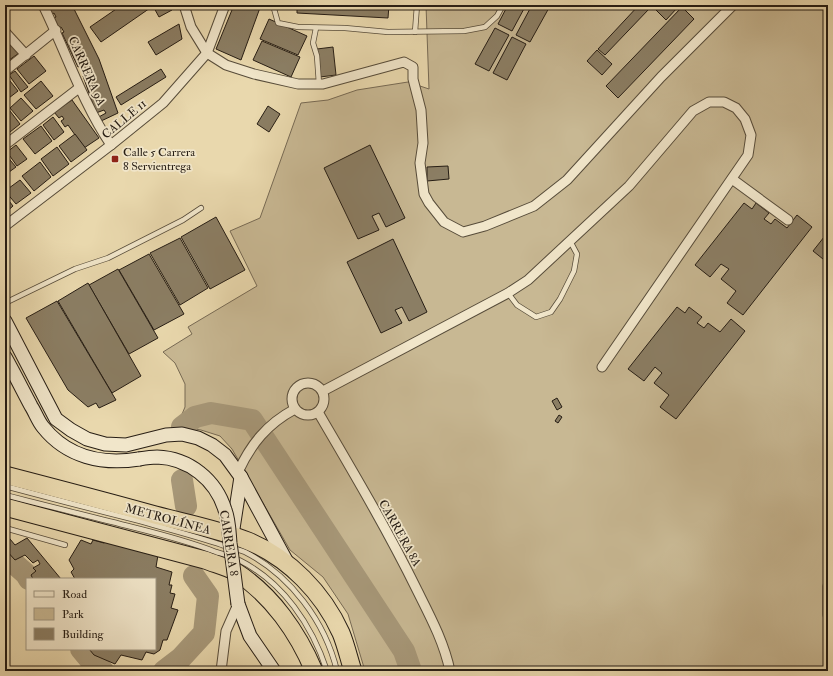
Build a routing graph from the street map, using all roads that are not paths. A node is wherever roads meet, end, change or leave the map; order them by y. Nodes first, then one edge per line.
1 (43, 5) edge
2 (184, 5) edge
3 (225, 5) edge
4 (273, 5) edge
5 (417, 5) edge
6 (503, 5) edge
7 (733, 5) edge
8 (316, 28) junction
9 (56, 30) junction
10 (5, 32) edge
11 (415, 32) junction
12 (207, 54) junction
13 (26, 55) junction
14 (5, 72) edge
15 (319, 84) junction
16 (80, 88) junction
17 (5, 145) edge
18 (111, 145) junction
19 (732, 178) junction
20 (201, 208) dead end
21 (788, 220) dead end
22 (5, 226) edge
23 (570, 241) junction
24 (508, 293) junction
25 (5, 303) edge
26 (5, 321) edge
27 (5, 357) edge
28 (602, 368) dead end
29 (322, 391) junction
30 (295, 409) junction
31 (318, 412) junction
32 (126, 445) junction
33 (76, 453) junction
34 (238, 473) junction
35 (5, 475) edge
36 (5, 486) edge
37 (5, 495) edge
38 (5, 507) edge
39 (172, 524) junction
40 (5, 528) edge
41 (208, 534) junction
42 (232, 535) junction
43 (169, 543) junction
44 (65, 545) dead end
45 (205, 554) junction
46 (289, 565) junction
47 (828, 586) edge
48 (238, 604) junction
49 (828, 615) edge
50 (353, 667) edge
51 (220, 671) edge
52 (274, 671) edge
53 (314, 671) edge
54 (327, 671) edge
55 (337, 671) edge
56 (450, 671) edge

1 - 9 street, CARRERA 9A
2 - 12 street
3 - 12 street, CALLE 11
4 - 8 lane
5 - 11 lane
6 - 11 lane
7 - 15 street
8 - 11 lane
8 - 15 lane
9 - 13 street
9 - 16 street, CARRERA 9A
10 - 13 street
12 - 15 street
12 - 18 street, CALLE 11
13 - 14 street
16 - 17 street
16 - 18 street, CARRERA 9A
18 - 22 street, CALLE 11
19 - 21 street
19 - 23 street
19 - 28 street
20 - 25 lane
23 - 24 street
23 - 24 lane
24 - 29 street
26 - 32 main road
27 - 33 main road, CARRERA 8
29 - 30 street
29 - 31 street
30 - 31 street
30 - 34 street
31 - 56 street, CARRERA 8A
32 - 33 main road
32 - 34 main road
33 - 48 main road, CARRERA 8, bridge
34 - 42 main road, CARRERA 8
34 - 46 main road
35 - 39 highway
36 - 39 lane, METROLÍNEA
37 - 43 lane, METROLÍNEA
38 - 43 highway
39 - 41 highway
40 - 44 lane
41 - 42 highway
41 - 55 lane, METROLÍNEA
42 - 46 highway
43 - 45 highway
45 - 53 highway
45 - 54 lane, METROLÍNEA
46 - 50 highway
47 - 49 street
48 - 51 street
48 - 52 main road, CARRERA 8

